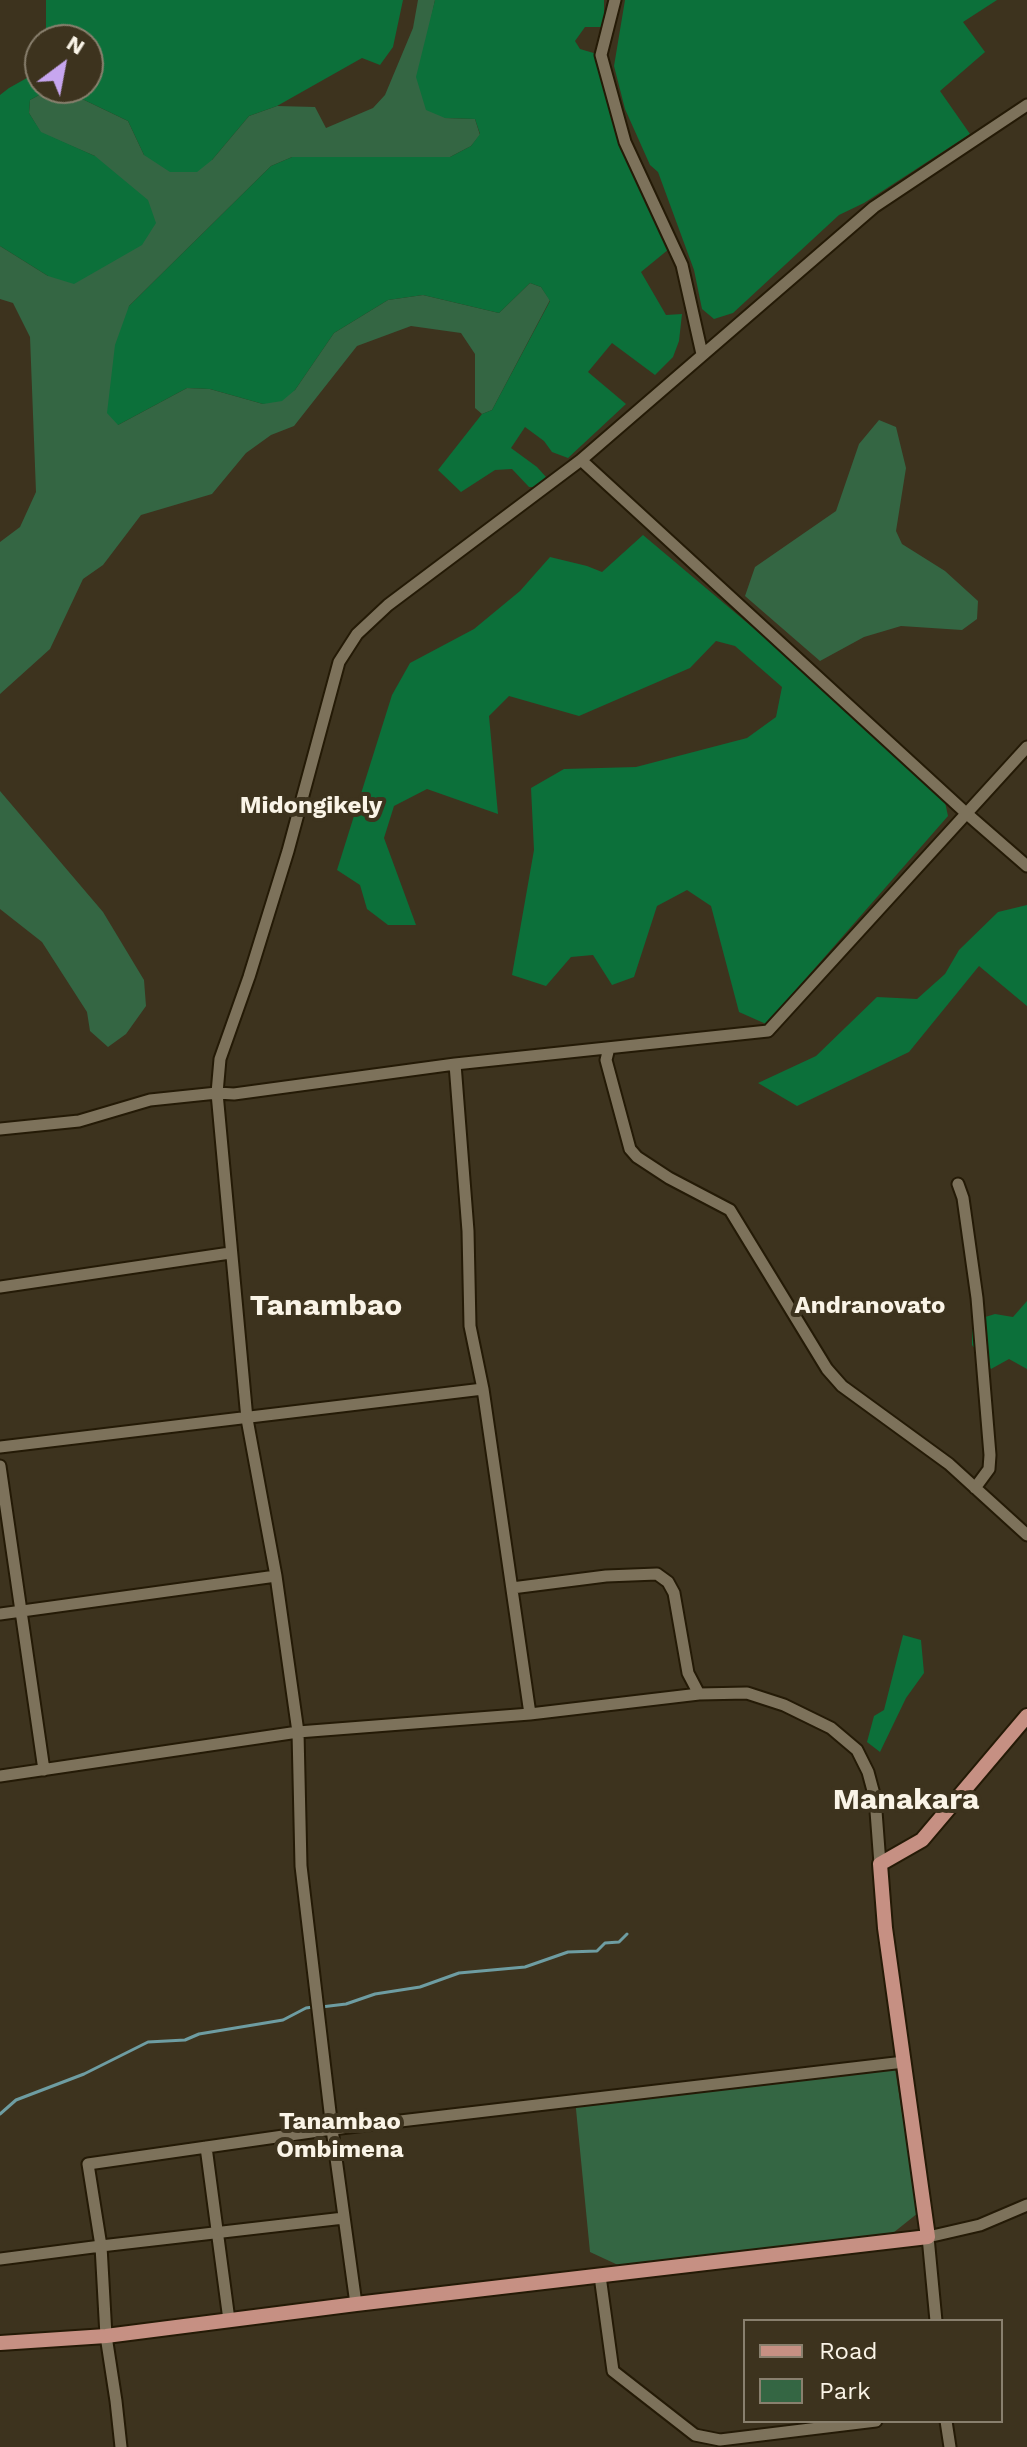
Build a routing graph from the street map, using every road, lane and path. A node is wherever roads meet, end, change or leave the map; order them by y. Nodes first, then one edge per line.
1 (615, 0) edge
2 (1027, 105) edge
3 (702, 354) junction
4 (581, 460) junction
5 (1027, 747) edge
6 (966, 813) junction
7 (1027, 866) edge
8 (609, 1048) junction
9 (455, 1064) junction
10 (217, 1093) junction
11 (0, 1129) edge
12 (958, 1184) dead end
13 (230, 1253) junction
14 (0, 1287) edge
15 (483, 1389) junction
16 (247, 1419) junction
17 (0, 1447) edge
18 (0, 1466) edge
19 (975, 1488) junction
20 (1027, 1535) edge
21 (276, 1576) junction
22 (512, 1588) junction
23 (23, 1611) junction
24 (0, 1614) edge
25 (699, 1694) junction
26 (530, 1714) junction
27 (1027, 1716) edge
28 (298, 1732) junction
29 (44, 1770) junction
30 (0, 1776) edge
31 (880, 1864) junction
32 (904, 2062) junction
33 (332, 2129) junction
34 (206, 2147) junction
35 (1027, 2205) edge
36 (344, 2218) junction
37 (218, 2232) junction
38 (928, 2237) junction
39 (101, 2246) junction
40 (0, 2259) edge
41 (600, 2276) junction
42 (356, 2304) junction
43 (936, 2319) edge
44 (229, 2320) junction
45 (106, 2336) junction
46 (0, 2343) edge
47 (860, 2423) edge
48 (946, 2423) edge
49 (121, 2447) edge
50 (950, 2447) edge

1 - 3 street
2 - 3 street
3 - 4 street
4 - 6 street
4 - 10 street
5 - 6 street
6 - 7 street
6 - 8 street
8 - 9 street
8 - 19 street
9 - 10 street
9 - 15 street
10 - 11 street
10 - 13 street
12 - 19 street
13 - 14 street
13 - 16 street
15 - 16 street
15 - 22 street
16 - 17 street
16 - 21 street
18 - 23 street
19 - 20 street
21 - 23 street
21 - 28 street
22 - 25 street
22 - 26 street
23 - 24 street
23 - 29 street
25 - 26 street
25 - 31 street
26 - 28 street
27 - 31 main road
28 - 29 street
28 - 33 street
29 - 30 street
31 - 32 main road
32 - 33 street
32 - 38 main road
33 - 34 street
33 - 36 street
34 - 37 street
34 - 39 street
35 - 38 street
36 - 37 street
36 - 42 street
37 - 39 street
37 - 44 street
38 - 41 main road
38 - 43 street
39 - 40 street
39 - 45 street
41 - 42 main road
41 - 47 street
42 - 44 main road
44 - 45 main road
45 - 46 main road
45 - 49 street
48 - 50 street

